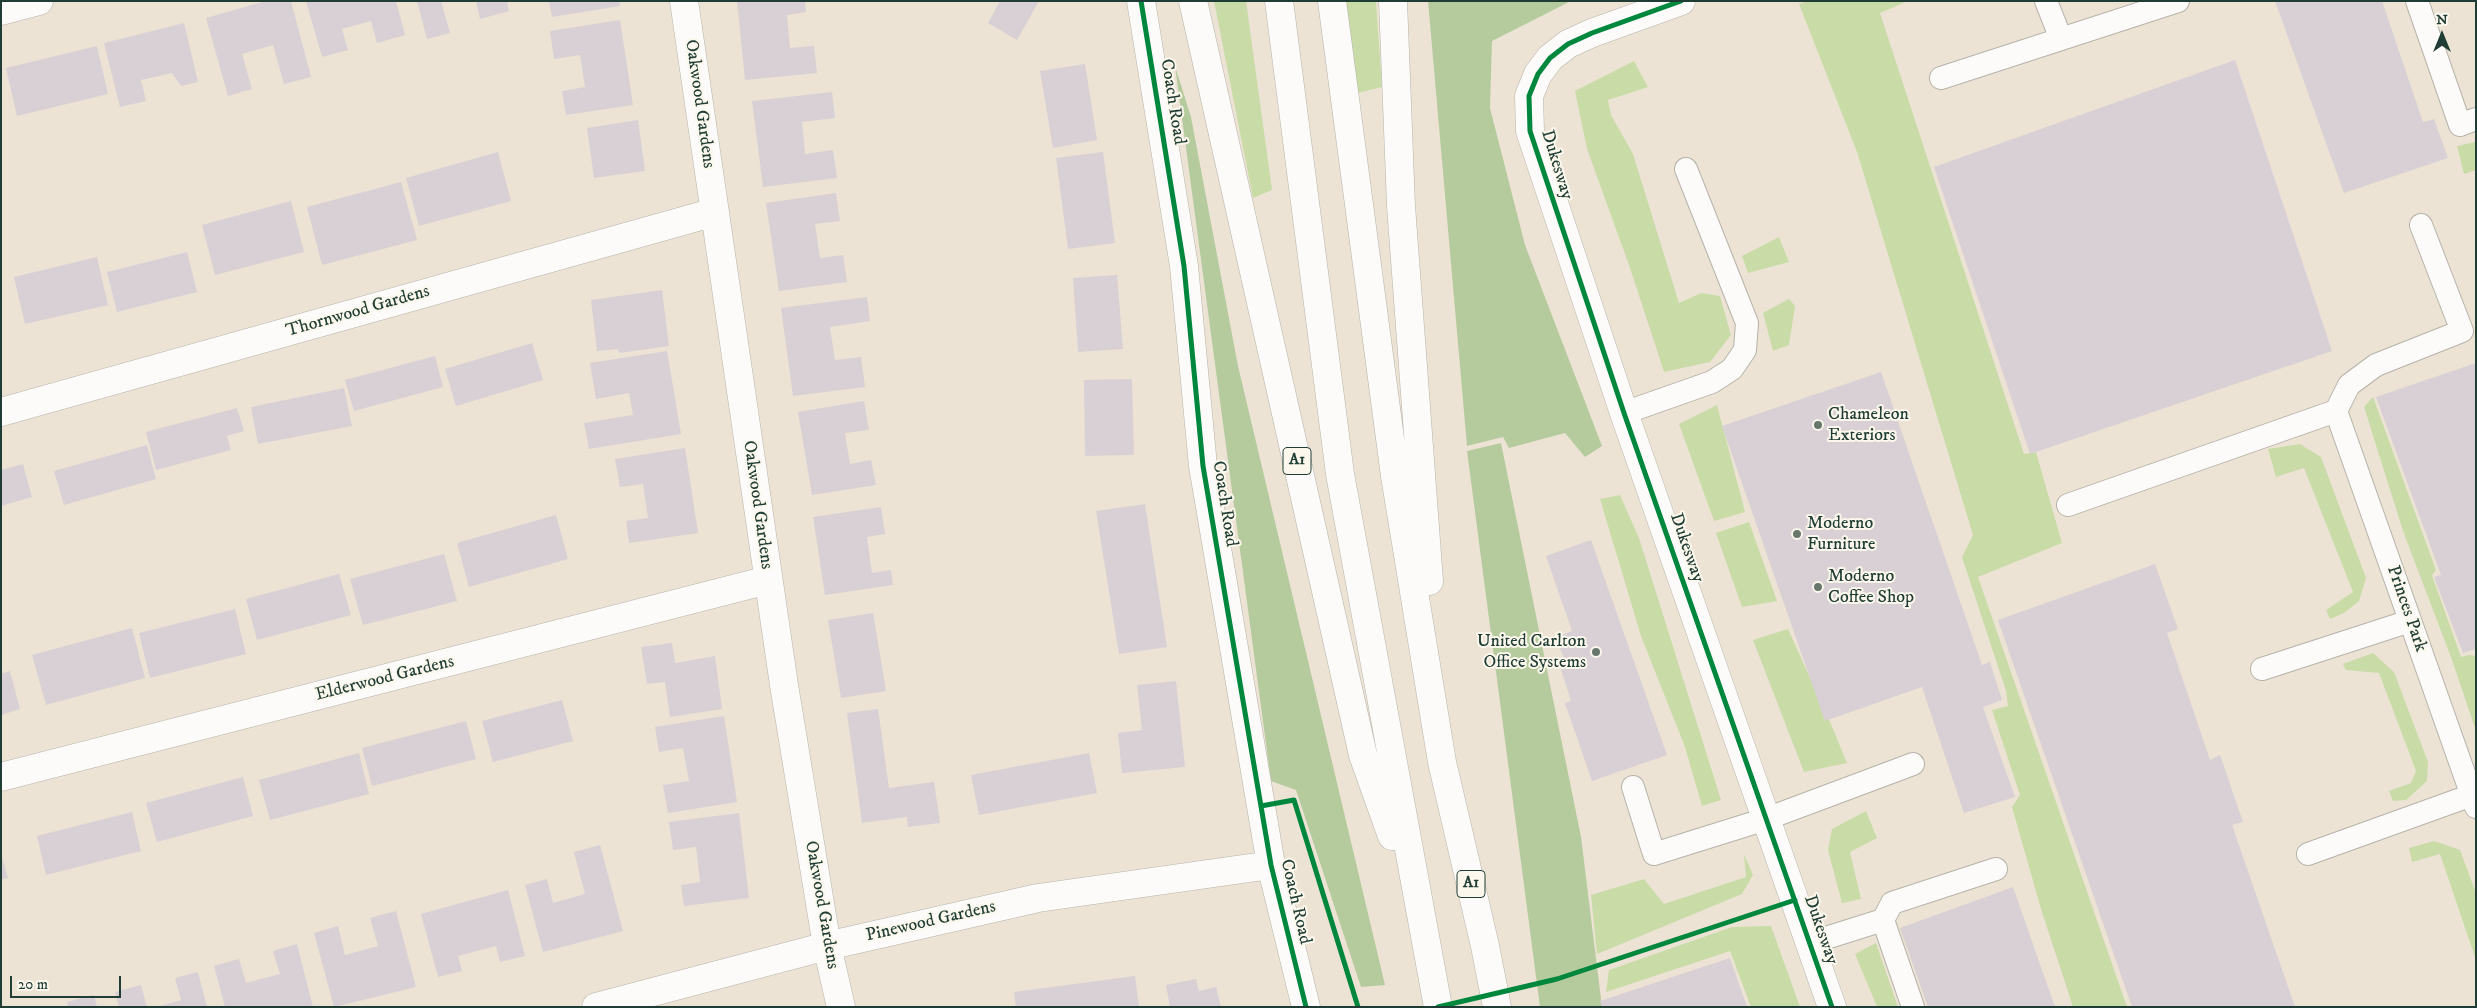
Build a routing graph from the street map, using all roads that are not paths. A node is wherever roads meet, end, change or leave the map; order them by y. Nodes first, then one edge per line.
1 (39, 1) edge
2 (684, 1) edge
3 (1140, 1) edge
4 (1193, 1) edge
5 (1279, 1) edge
6 (1332, 1) edge
7 (1393, 1) edge
8 (1681, 1) edge
9 (2046, 1) edge
10 (2178, 1) edge
11 (2417, 1) edge
12 (1, 11) edge
13 (2061, 39) junction
14 (1941, 78) dead end
15 (2476, 120) edge
16 (1686, 169) dead end
17 (714, 212) junction
18 (2421, 225) dead end
19 (1, 412) edge
20 (2336, 412) junction
21 (1624, 413) junction
22 (2068, 505) dead end
23 (768, 580) junction
24 (2410, 621) junction
25 (2262, 669) dead end
26 (1442, 762) junction
27 (1913, 764) dead end
28 (1, 777) edge
29 (1632, 787) dead end
30 (2474, 801) edge
31 (1766, 819) junction
32 (2308, 854) dead end
33 (1271, 865) junction
34 (1996, 868) dead end
35 (1420, 915) junction
36 (1883, 920) junction
37 (1810, 943) junction
38 (827, 946) junction
39 (596, 1007) edge
40 (841, 1007) edge
41 (1306, 1007) edge
42 (1438, 1007) edge
43 (1497, 1007) edge
44 (1832, 1007) edge
45 (1913, 1007) edge

1 - 12 main road
2 - 17 main road, Oakwood Gardens
3 - 33 main road, Coach Road
4 - 35 main road, A1
5 - 35 main road, A1
6 - 26 main road, A1
7 - 26 main road, A1
8 - 21 main road, Dukesway
9 - 13 lane
10 - 13 lane
11 - 15 lane
13 - 14 lane
16 - 21 lane
17 - 19 main road, Thornwood Gardens
17 - 23 main road, Oakwood Gardens
18 - 20 lane
20 - 22 lane
20 - 24 lane, Princes Park
21 - 31 main road, Dukesway
23 - 28 main road, Elderwood Gardens
23 - 38 main road, Oakwood Gardens
24 - 25 lane
24 - 30 lane, Princes Park
26 - 43 main road, A1
27 - 31 lane
29 - 31 lane
30 - 32 lane
31 - 37 main road, Dukesway
33 - 38 main road, Pinewood Gardens
33 - 41 main road, Coach Road
34 - 36 lane
35 - 42 main road, A1
36 - 37 lane
36 - 45 lane
37 - 44 main road, Dukesway
38 - 39 main road, Pinewood Gardens
38 - 40 main road, Oakwood Gardens

